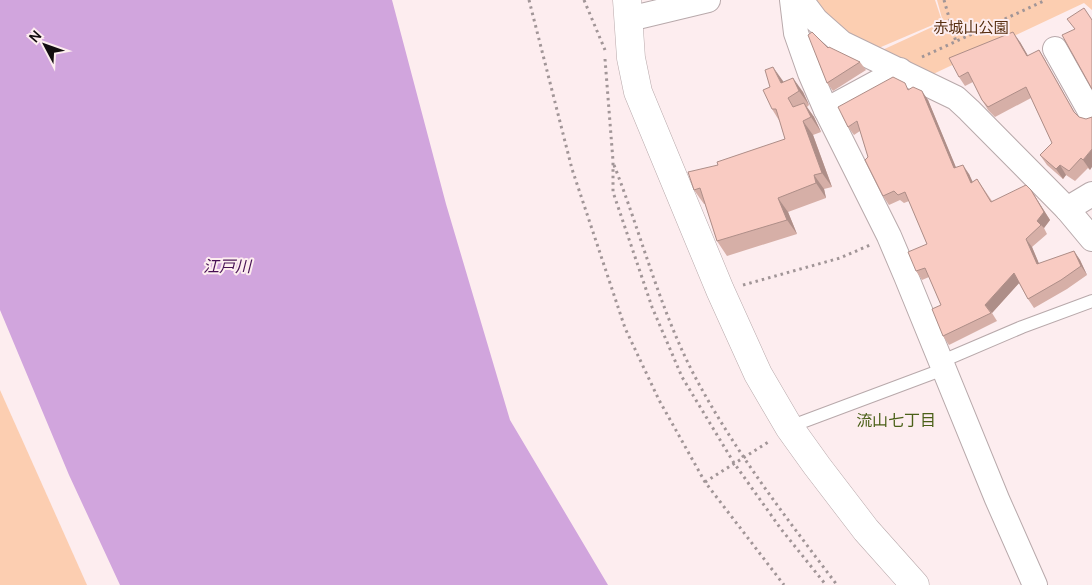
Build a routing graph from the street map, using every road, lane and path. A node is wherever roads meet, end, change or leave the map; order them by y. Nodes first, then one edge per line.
1 (529, 0) edge
2 (584, 0) edge
3 (708, 0) edge
4 (792, 0) edge
5 (801, 0) edge
6 (944, 0) edge
7 (1046, 0) edge
8 (628, 10) edge
9 (956, 42) junction
10 (1055, 49) dead end
11 (898, 69) junction
12 (826, 110) junction
13 (1092, 115) edge
14 (613, 161) junction
15 (1092, 194) edge
16 (1066, 210) junction
17 (889, 236) junction
18 (1092, 239) edge
19 (720, 290) junction
20 (1092, 301) edge
21 (942, 366) junction
22 (783, 434) junction
23 (742, 457) junction
24 (734, 463) junction
25 (705, 482) junction
26 (784, 585) edge
27 (826, 585) edge
28 (837, 585) edge
29 (914, 585) edge
30 (1035, 585) edge

1 - 25 path
2 - 14 path
3 - 8 street
4 - 12 street
5 - 11 street
6 - 9 path
7 - 9 path
8 - 19 street
9 - 11 path
10 - 13 street
11 - 12 street
11 - 16 street
12 - 17 street
14 - 23 path
14 - 24 path
15 - 16 street
16 - 18 street
17 - 19 path
17 - 21 street
19 - 22 street
20 - 21 lane
21 - 22 lane
21 - 30 street
22 - 23 path
22 - 29 street
23 - 24 path
23 - 28 path
24 - 25 path
24 - 27 path
25 - 26 path

